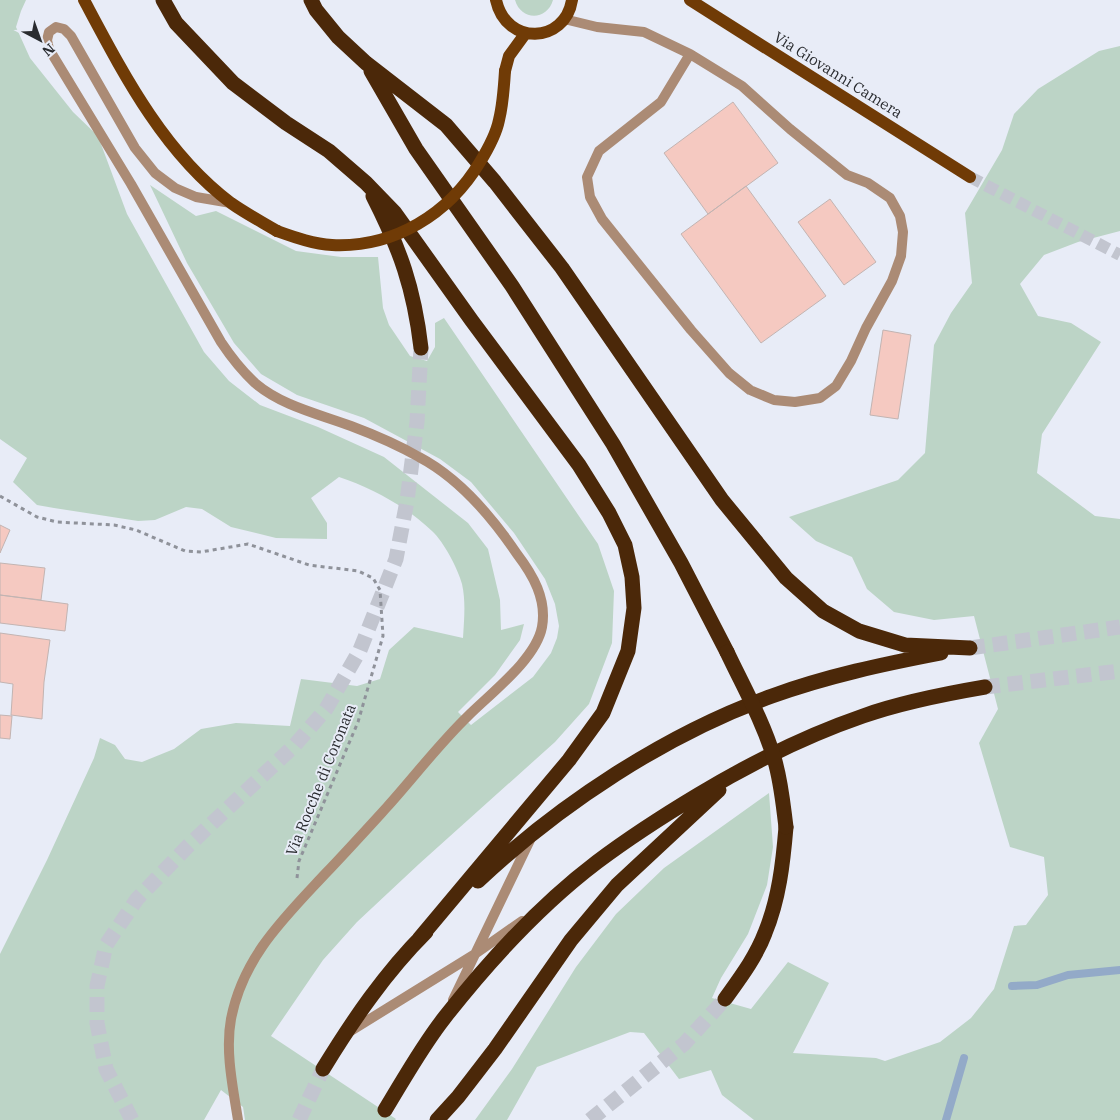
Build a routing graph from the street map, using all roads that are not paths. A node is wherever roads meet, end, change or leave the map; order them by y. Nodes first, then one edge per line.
1 (84, 0) edge
2 (163, 0) edge
3 (311, 0) edge
4 (496, 0) edge
5 (572, 0) edge
6 (690, 0) edge
7 (564, 19) junction
8 (525, 34) junction
9 (690, 54) junction
10 (366, 63) junction
11 (970, 177) tunnel mouth
12 (366, 183) junction
13 (231, 203) junction
14 (421, 348) tunnel mouth
15 (985, 688) tunnel mouth
16 (741, 769) junction
17 (532, 834) junction
18 (549, 902) junction
19 (419, 939) junction
20 (475, 954) junction
21 (726, 999) tunnel mouth
22 (444, 1018) junction
23 (343, 1036) junction
24 (323, 1070) tunnel mouth
25 (385, 1110) dead end
26 (238, 1120) edge
27 (437, 1120) edge

1 - 13 main road
2 - 12 highway
3 - 10 highway
4 - 8 main road
5 - 7 main road
6 - 11 main road, Via Giovanni Camera
7 - 8 main road
7 - 9 street
8 - 13 main road, bridge
9 - 9 street
10 - 17 highway
10 - 21 highway, bridge
12 - 14 highway
12 - 19 highway
13 - 26 street
15 - 16 highway
16 - 18 highway
16 - 27 highway
17 - 19 highway
17 - 20 street
18 - 20 street
18 - 22 highway
19 - 23 highway
20 - 22 street
20 - 23 street
22 - 25 highway
23 - 24 highway

